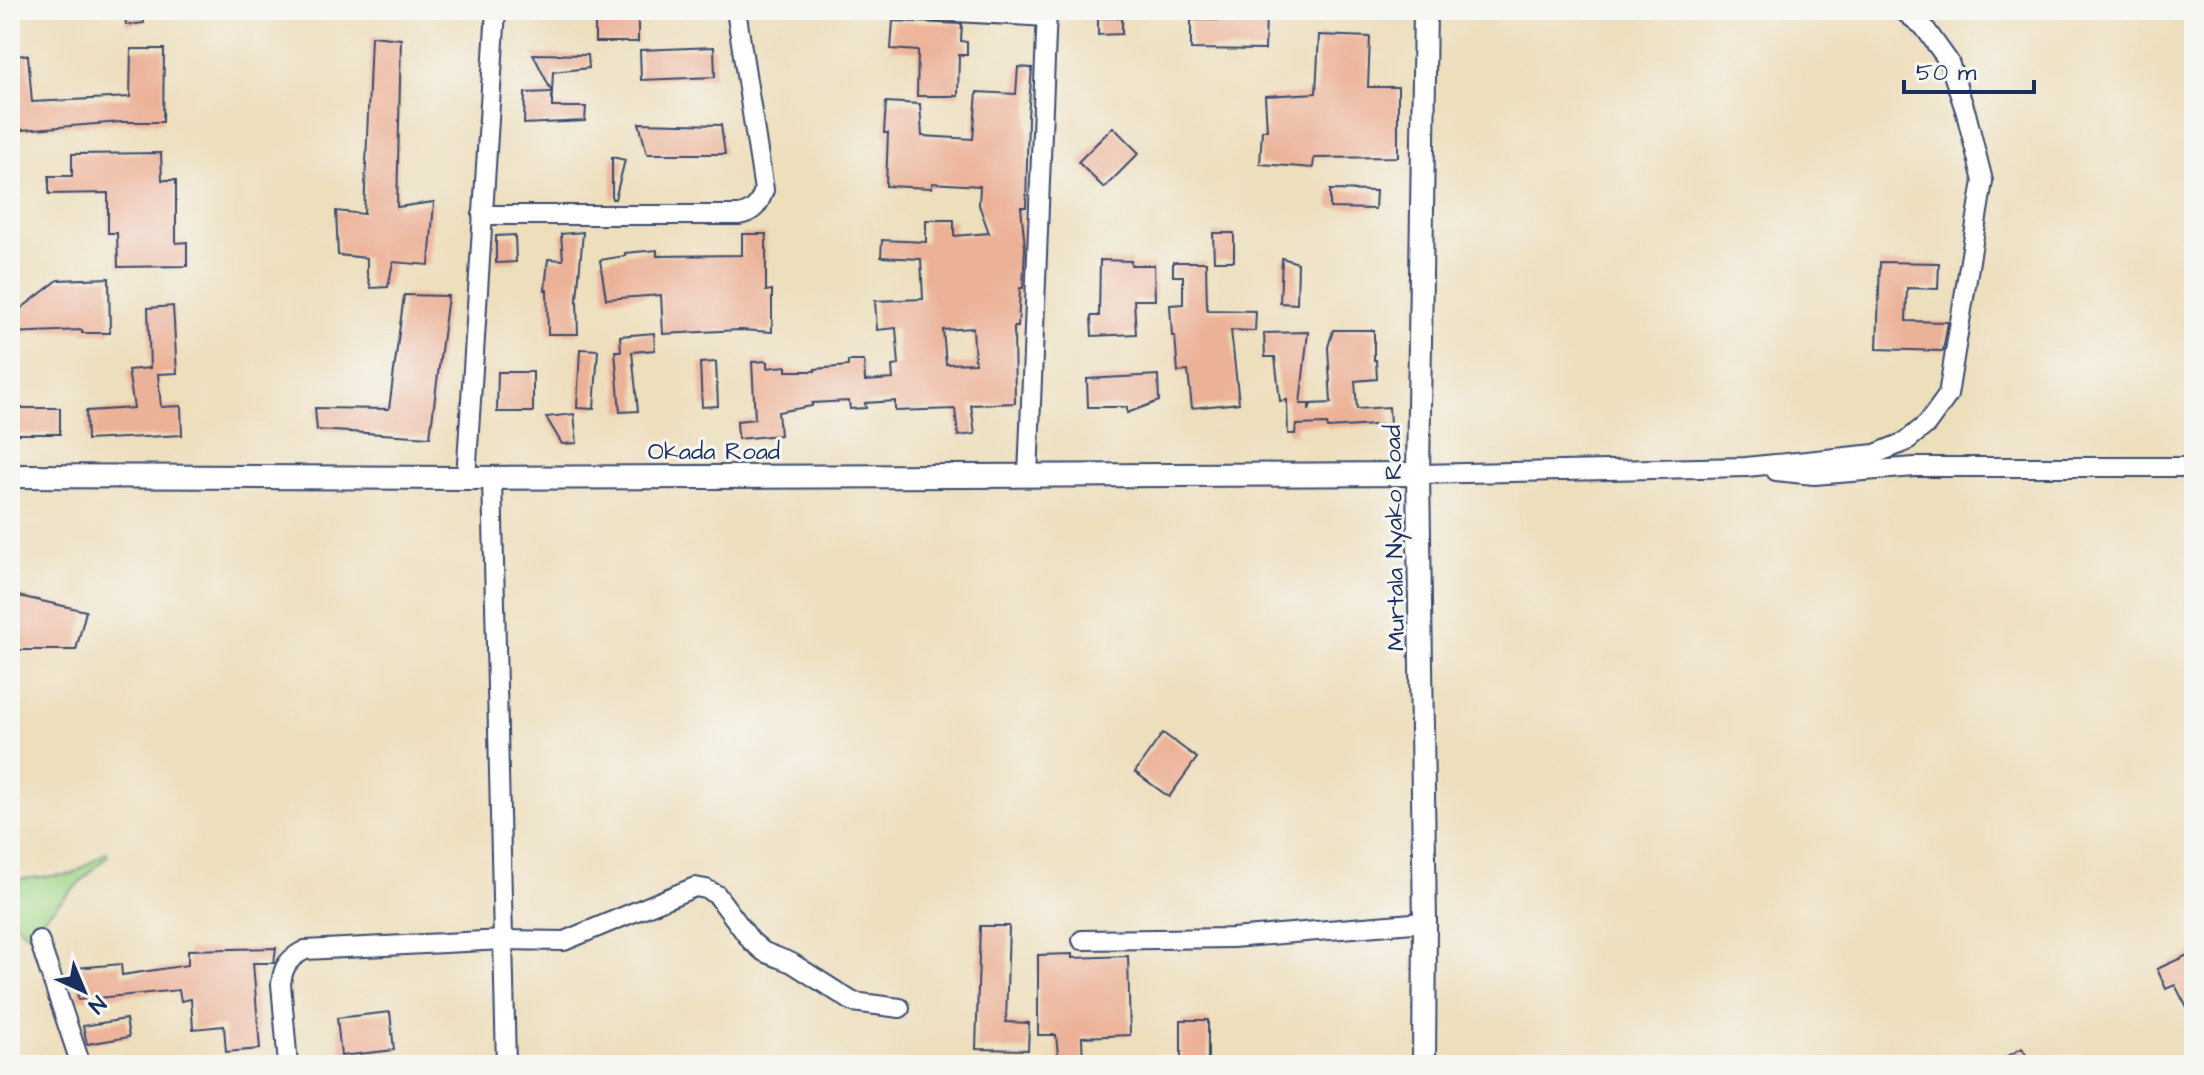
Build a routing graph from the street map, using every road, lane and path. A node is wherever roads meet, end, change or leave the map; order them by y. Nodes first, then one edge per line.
1 (496, 10) edge
2 (736, 10) edge
3 (919, 10) edge
4 (1425, 10) edge
5 (1902, 10) edge
6 (1048, 14) edge
7 (482, 215) junction
8 (1746, 467) junction
9 (2194, 467) edge
10 (1418, 474) junction
11 (10, 476) edge
12 (1028, 476) junction
13 (466, 478) junction
14 (492, 478) junction
15 (1425, 922) junction
16 (39, 940) dead end
17 (504, 940) junction
18 (1082, 940) dead end
19 (900, 1008) dead end
20 (81, 1065) edge
21 (288, 1065) edge
22 (506, 1065) edge
23 (1424, 1065) edge

1 - 7 street
2 - 7 street
3 - 6 street
4 - 10 street, Murtala Nyako Road
5 - 8 street
6 - 12 street
7 - 13 street
8 - 9 street
8 - 10 street
10 - 12 street, Okada Road
10 - 15 street, Murtala Nyako Road
11 - 13 street, Okada Road
12 - 14 street, Okada Road
13 - 14 street, Okada Road
14 - 17 street
15 - 18 street
15 - 23 street, Murtala Nyako Road
16 - 20 street
17 - 19 street
17 - 21 street
17 - 22 street

